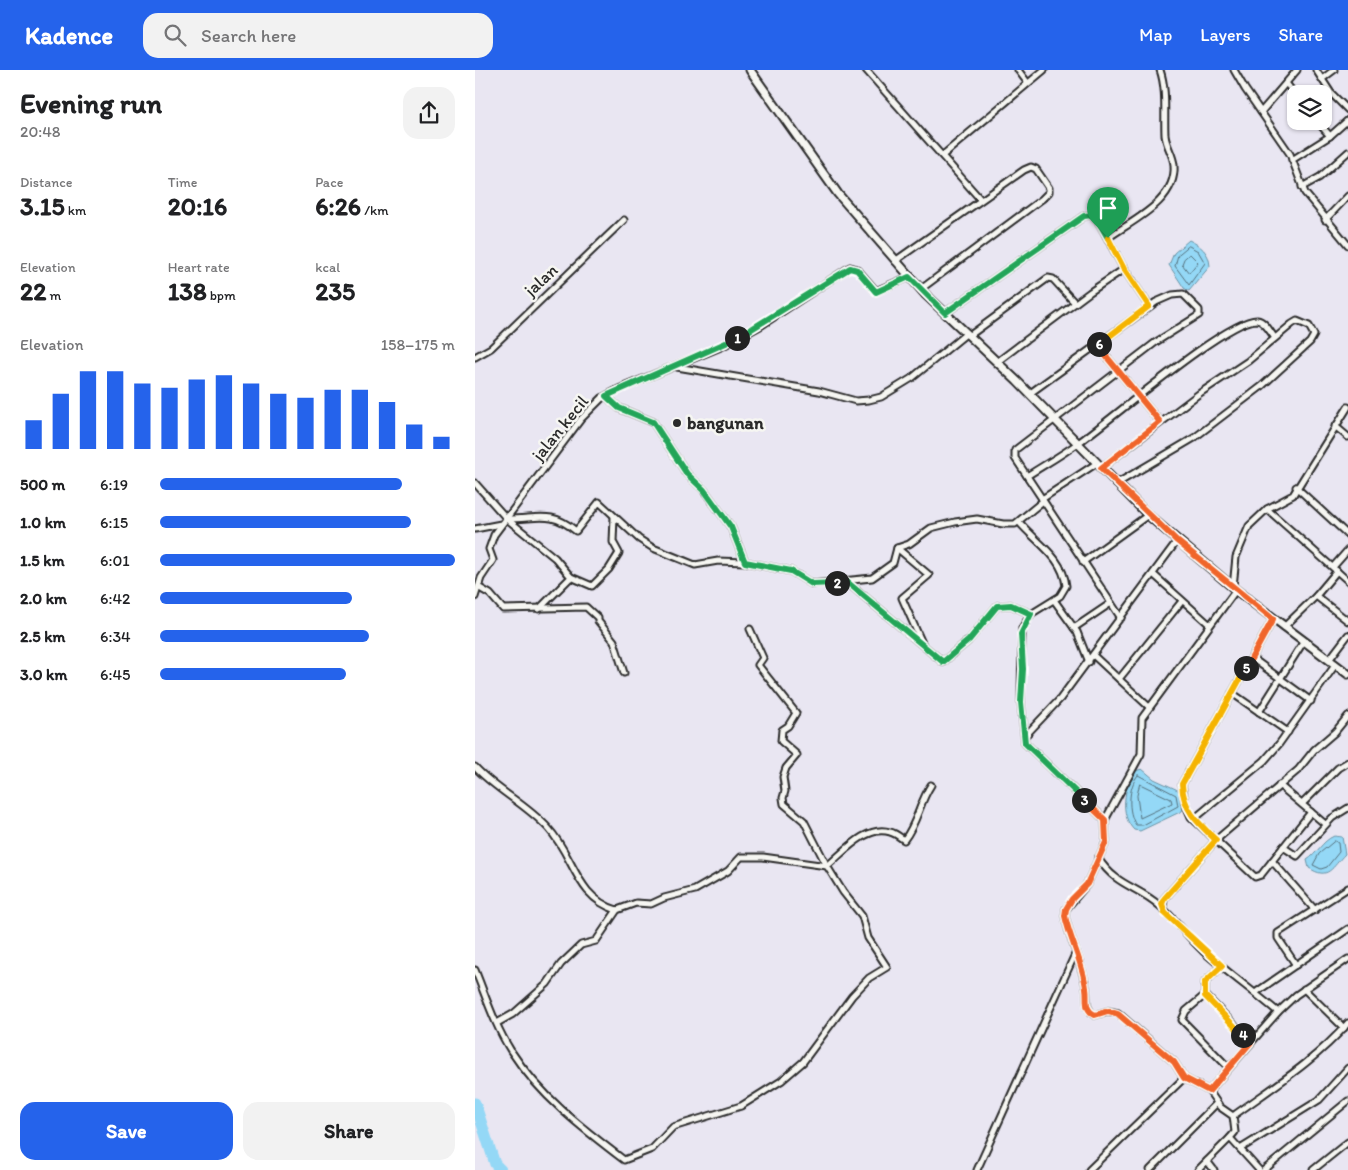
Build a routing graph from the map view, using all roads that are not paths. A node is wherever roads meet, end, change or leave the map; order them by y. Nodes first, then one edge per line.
1 (750, 70) edge
2 (866, 70) edge
3 (1018, 70) edge
4 (1044, 70) edge
5 (1160, 70) edge
6 (1234, 70) edge
7 (1297, 70) edge
8 (1316, 70) edge
9 (1333, 70) edge
10 (1322, 79) junction
11 (1027, 82) junction
12 (1285, 83) junction
13 (1287, 85) edge
14 (1348, 110) edge
15 (1261, 112) junction
16 (1348, 120) edge
17 (1325, 130) edge
18 (1330, 136) junction
19 (1348, 152) edge
20 (943, 155) junction
21 (1293, 160) junction
22 (1302, 187) junction
23 (1348, 196) edge
24 (981, 200) junction
25 (624, 220) dead end
26 (1325, 220) junction
27 (1108, 238) junction
28 (1347, 243) edge
29 (895, 261) junction
30 (1124, 269) junction
31 (909, 277) junction
32 (921, 289) junction
33 (1075, 303) junction
34 (1149, 306) junction
35 (945, 313) junction
36 (968, 334) junction
37 (1275, 338) junction
38 (1097, 345) junction
39 (475, 357) edge
40 (997, 362) junction
41 (676, 367) junction
42 (1119, 370) junction
43 (1029, 394) junction
44 (1139, 395) junction
45 (606, 396) junction
46 (1348, 407) edge
47 (1054, 419) junction
48 (1160, 422) junction
49 (1335, 426) junction
50 (1348, 437) edge
51 (1078, 444) junction
52 (1099, 466) junction
53 (1027, 476) junction
54 (475, 483) edge
55 (1116, 484) junction
56 (1296, 487) junction
57 (1043, 500) junction
58 (1267, 509) junction
59 (1148, 515) junction
60 (614, 517) junction
61 (507, 519) junction
62 (1019, 522) junction
63 (501, 524) junction
64 (475, 529) edge
65 (1348, 535) edge
66 (1177, 541) junction
67 (897, 548) junction
68 (1348, 550) edge
69 (745, 562) junction
70 (1083, 562) junction
71 (1335, 569) junction
72 (1153, 574) junction
73 (571, 577) junction
74 (1348, 581) edge
75 (847, 582) junction
76 (478, 587) junction
77 (1234, 589) junction
78 (1316, 596) junction
79 (475, 597) edge
80 (1054, 600) junction
81 (1182, 600) junction
82 (1111, 603) junction
83 (539, 608) junction
84 (1031, 614) junction
85 (1121, 618) junction
86 (1273, 619) junction
87 (1348, 621) edge
88 (1210, 625) junction
89 (1284, 627) junction
90 (1074, 628) junction
91 (750, 629) dead end
92 (1348, 635) edge
93 (1304, 641) junction
94 (923, 645) junction
95 (1093, 655) junction
96 (1252, 658) junction
97 (1089, 662) junction
98 (1333, 662) junction
99 (624, 673) dead end
100 (1348, 674) edge
101 (1119, 679) junction
102 (1281, 679) junction
103 (1232, 693) junction
104 (1311, 701) junction
105 (1149, 707) junction
106 (1259, 712) junction
107 (1348, 716) edge
108 (1288, 732) junction
109 (1024, 736) junction
110 (1348, 762) edge
111 (475, 767) edge
112 (931, 784) dead end
113 (1279, 785) junction
114 (1302, 804) junction
115 (1348, 808) edge
116 (1311, 812) junction
117 (1193, 819) junction
118 (1105, 820) junction
119 (1325, 824) junction
120 (1216, 840) junction
121 (1283, 847) junction
122 (1098, 858) junction
123 (1272, 861) junction
124 (827, 866) junction
125 (1348, 888) edge
126 (1163, 908) junction
127 (617, 910) junction
128 (1315, 910) junction
129 (1348, 929) edge
130 (1076, 952) junction
131 (1348, 959) edge
132 (1296, 965) junction
133 (1222, 966) junction
134 (475, 970) edge
135 (1305, 989) junction
136 (1255, 993) junction
137 (1205, 996) junction
138 (1278, 1012) junction
139 (497, 1023) junction
140 (1348, 1023) edge
141 (1344, 1028) junction
142 (1251, 1042) junction
143 (1228, 1067) junction
144 (1348, 1069) edge
145 (1184, 1078) junction
146 (1209, 1091) junction
147 (1348, 1100) edge
148 (1217, 1103) junction
149 (1233, 1116) junction
150 (1230, 1138) junction
151 (1348, 1142) edge
152 (1240, 1150) junction
153 (1207, 1161) junction
154 (977, 1170) edge
155 (1089, 1170) edge
156 (1150, 1170) edge
157 (1198, 1170) edge
158 (1214, 1170) edge
159 (1259, 1170) edge
160 (1264, 1170) edge
161 (1313, 1170) edge

1 - 29 street
2 - 20 street
3 - 11 street
4 - 11 street
5 - 27 street
6 - 15 street
7 - 12 street
8 - 10 street
9 - 10 street
10 - 14 street
11 - 20 street
12 - 13 street
12 - 15 street
15 - 21 street
16 - 18 street
17 - 18 street
18 - 21 street
19 - 22 street
20 - 24 street
21 - 22 street
22 - 26 street
23 - 26 street
24 - 29 street
24 - 32 street
25 - 39 street, jalan
26 - 28 street
27 - 30 street
27 - 35 street
29 - 31 street
30 - 33 street
30 - 34 street
31 - 32 street
31 - 41 street, jalan kecil
32 - 35 street
33 - 36 street
33 - 40 street
34 - 38 street
34 - 42 street
35 - 36 street
36 - 40 street
36 - 41 street
37 - 44 street
37 - 48 street
37 - 55 street
38 - 42 street
38 - 43 street
40 - 43 street
41 - 45 street, jalan kecil
42 - 44 street
42 - 47 street
43 - 47 street
44 - 48 street
44 - 51 street
45 - 61 street, jalan kecil
45 - 69 street
46 - 49 street
47 - 51 street
47 - 53 street
48 - 52 street
49 - 50 street
49 - 56 street
51 - 52 street
51 - 53 street
52 - 55 street
52 - 57 street
53 - 57 street
54 - 61 street
55 - 59 street
56 - 58 street
56 - 65 street
57 - 62 street
57 - 70 street
58 - 71 street
58 - 77 street
59 - 66 street
59 - 70 street
60 - 61 street
60 - 69 street
60 - 73 street
61 - 63 street, jalan kecil
61 - 73 street
62 - 67 street
62 - 80 street
63 - 64 street
63 - 76 street, jalan kecil
66 - 72 street
66 - 77 street
67 - 75 street
67 - 94 street
68 - 71 street
69 - 75 street
70 - 82 street
71 - 74 street
71 - 78 street
72 - 81 street
72 - 85 street
73 - 83 street
75 - 94 street
76 - 79 street, jalan kecil
76 - 83 street
77 - 86 street
77 - 88 street
78 - 87 street
78 - 89 street
80 - 84 street
80 - 90 street
81 - 88 street
81 - 101 street
82 - 85 street
82 - 90 street
83 - 99 street
84 - 94 street
84 - 109 street
85 - 95 street
86 - 89 street
86 - 96 street
88 - 105 street
89 - 93 street
90 - 97 street
91 - 124 street
92 - 98 street
93 - 98 street
93 - 102 street
95 - 97 street
95 - 101 street
96 - 102 street
96 - 103 street
97 - 109 street
98 - 100 street
98 - 104 street
101 - 105 street
102 - 104 street
102 - 106 street
103 - 106 street
103 - 117 street
104 - 108 street
105 - 118 street
106 - 108 street
107 - 113 street
108 - 117 street
109 - 118 street
110 - 114 street
111 - 127 street
112 - 124 street
113 - 114 street
113 - 120 street
114 - 116 street
115 - 119 street
116 - 119 street
116 - 121 street
117 - 120 street
118 - 122 street
119 - 121 street
120 - 123 street
120 - 126 street
121 - 123 street
122 - 126 street
122 - 130 street
123 - 128 street
124 - 127 street
124 - 139 street
125 - 128 street
126 - 133 street
127 - 139 street
128 - 132 street
129 - 132 street
130 - 145 street
130 - 154 street
131 - 135 street
132 - 136 street
133 - 136 street
133 - 137 street
134 - 139 street
135 - 138 street
135 - 141 street
136 - 138 street
137 - 142 street
137 - 143 street
138 - 142 street
140 - 141 street
141 - 149 street
142 - 143 street
143 - 146 street
144 - 152 street
145 - 146 street
145 - 155 street
146 - 148 street
147 - 160 street
148 - 149 street
148 - 156 street
149 - 150 street
150 - 152 street
150 - 153 street
151 - 161 street
152 - 159 street
153 - 157 street
153 - 158 street

